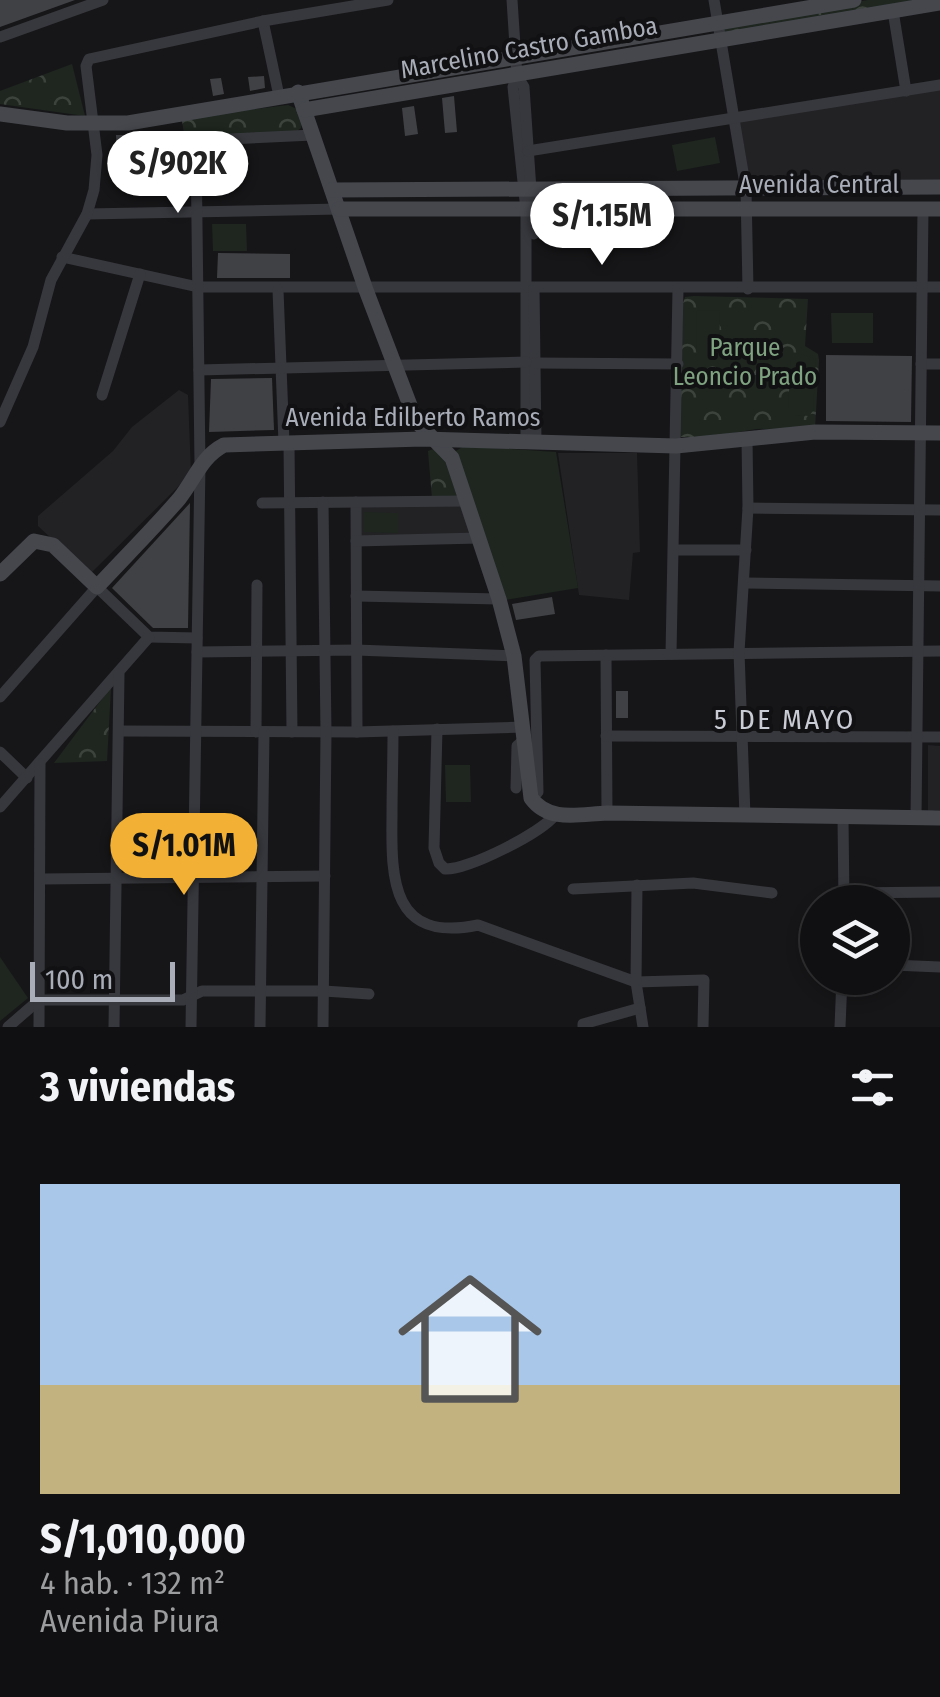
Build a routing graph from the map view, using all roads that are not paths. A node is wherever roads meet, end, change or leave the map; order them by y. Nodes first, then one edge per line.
1 (103, 0) edge
2 (388, 0) edge
3 (512, 0) edge
4 (714, 0) edge
5 (854, 0) edge
6 (940, 3) edge
7 (892, 11) junction
8 (264, 21) junction
9 (721, 31) junction
10 (0, 37) edge
11 (515, 56) junction
12 (517, 76) junction
13 (940, 85) edge
14 (906, 90) junction
15 (298, 92) junction
16 (279, 96) junction
17 (304, 110) junction
18 (0, 114) edge
19 (736, 120) junction
20 (94, 125) junction
21 (312, 136) junction
22 (528, 151) junction
23 (940, 187) edge
24 (332, 190) junction
25 (746, 190) junction
26 (529, 191) junction
27 (932, 209) edge
28 (339, 210) junction
29 (530, 210) junction
30 (746, 210) junction
31 (198, 212) junction
32 (86, 214) junction
33 (62, 257) junction
34 (140, 274) junction
35 (922, 287) junction
36 (940, 287) edge
37 (198, 288) junction
38 (530, 288) junction
39 (678, 289) junction
40 (748, 289) junction
41 (278, 290) junction
42 (366, 290) junction
43 (530, 363) junction
44 (678, 364) junction
45 (921, 364) junction
46 (940, 364) edge
47 (395, 365) junction
48 (282, 368) junction
49 (199, 370) junction
50 (102, 395) dead end
51 (0, 422) edge
52 (922, 432) junction
53 (940, 433) edge
54 (747, 438) junction
55 (434, 439) junction
56 (531, 442) junction
57 (287, 443) junction
58 (676, 446) junction
59 (200, 465) junction
60 (466, 501) junction
61 (290, 502) junction
62 (323, 502) junction
63 (356, 502) junction
64 (262, 503) dead end
65 (748, 508) junction
66 (920, 510) junction
67 (940, 510) edge
68 (479, 538) junction
69 (356, 541) junction
70 (674, 550) junction
71 (746, 550) junction
72 (0, 574) edge
73 (745, 582) junction
74 (257, 585) dead end
75 (920, 586) junction
76 (940, 586) edge
77 (97, 588) junction
78 (356, 596) junction
79 (499, 599) junction
80 (149, 636) junction
81 (197, 638) junction
82 (324, 650) junction
83 (356, 650) junction
84 (919, 650) junction
85 (255, 651) junction
86 (291, 651) junction
87 (940, 651) edge
88 (197, 652) junction
89 (739, 652) junction
90 (672, 654) junction
91 (606, 655) junction
92 (514, 656) junction
93 (119, 674) junction
94 (0, 697) edge
95 (437, 730) junction
96 (120, 731) junction
97 (393, 731) junction
98 (196, 732) junction
99 (260, 732) junction
100 (292, 732) junction
101 (326, 732) junction
102 (357, 732) junction
103 (524, 734) junction
104 (606, 736) junction
105 (919, 736) junction
106 (940, 736) edge
107 (744, 737) junction
108 (0, 752) edge
109 (40, 764) junction
110 (26, 778) junction
111 (516, 788) dead end
112 (531, 798) junction
113 (0, 807) edge
114 (607, 813) junction
115 (555, 816) junction
116 (745, 816) junction
117 (842, 818) junction
118 (916, 818) junction
119 (940, 818) edge
120 (260, 876) junction
121 (325, 876) junction
122 (194, 877) junction
123 (118, 878) junction
124 (42, 879) junction
125 (636, 885) junction
126 (845, 885) edge
127 (573, 889) dead end
128 (940, 892) edge
129 (772, 893) dead end
130 (910, 894) edge
131 (910, 966) edge
132 (940, 968) edge
133 (636, 982) junction
134 (324, 991) junction
135 (261, 993) junction
136 (368, 994) dead end
137 (841, 995) edge
138 (190, 996) junction
139 (40, 1000) junction
140 (114, 1000) junction
141 (640, 1008) junction
142 (8, 1027) edge
143 (39, 1027) edge
144 (114, 1027) edge
145 (191, 1027) edge
146 (260, 1027) edge
147 (323, 1027) edge
148 (583, 1027) edge
149 (642, 1027) edge
150 (703, 1027) edge
151 (840, 1027) edge

1 - 10 street
2 - 8 street
3 - 11 street
4 - 9 street
5 - 9 street, Marcelino Castro Gamboa
6 - 7 street, Marcelino Castro Gamboa
7 - 9 street, Marcelino Castro Gamboa
7 - 14 street
8 - 16 street
8 - 20 street
9 - 11 street, Marcelino Castro Gamboa
9 - 12 street, Marcelino Castro Gamboa
9 - 19 street
11 - 12 street
11 - 15 street, Marcelino Castro Gamboa
12 - 17 street, Marcelino Castro Gamboa
12 - 22 street
12 - 26 street
13 - 14 street
14 - 19 street
15 - 16 street, Marcelino Castro Gamboa
15 - 17 street
16 - 20 street, Marcelino Castro Gamboa
17 - 21 street
18 - 20 street, Marcelino Castro Gamboa
19 - 22 street
19 - 25 street
20 - 32 street
21 - 24 street
21 - 31 street
22 - 26 street
23 - 25 street, Avenida Central
24 - 26 street, Avenida Central
24 - 28 street
25 - 26 street, Avenida Central
25 - 30 street
26 - 29 street
27 - 30 street, Avenida Central
27 - 35 street
28 - 29 street, Avenida Central
28 - 31 street
28 - 42 street
29 - 30 street, Avenida Central
29 - 38 street
30 - 40 street
31 - 32 street
31 - 37 street
32 - 33 street
33 - 34 street
33 - 51 street
34 - 37 street
34 - 50 street
35 - 36 street
35 - 40 street
35 - 45 street
37 - 41 street
37 - 49 street
38 - 39 street
38 - 42 street
38 - 43 street
39 - 40 street
39 - 44 street
41 - 42 street
41 - 48 street
42 - 47 street
43 - 44 street
43 - 47 street
43 - 56 street
44 - 58 street
45 - 46 street
45 - 52 street
47 - 48 street
47 - 55 street
48 - 49 street
48 - 57 street
49 - 59 street
52 - 53 street, Avenida Edilberto Ramos
52 - 54 street, Avenida Edilberto Ramos
52 - 66 street
54 - 58 street, Avenida Edilberto Ramos
54 - 65 street
55 - 56 street, Avenida Edilberto Ramos
55 - 57 street, Avenida Edilberto Ramos
55 - 60 street
56 - 58 street, Avenida Edilberto Ramos
57 - 59 street, Avenida Edilberto Ramos
57 - 61 street
58 - 70 street
59 - 77 street, Avenida Edilberto Ramos
59 - 81 street
60 - 63 street
60 - 68 street
61 - 62 street
61 - 64 street
61 - 86 street
62 - 63 street
62 - 82 street
63 - 69 street
65 - 66 street
65 - 71 street
66 - 67 street
66 - 75 street
68 - 69 street
68 - 79 street
69 - 78 street
70 - 71 street
70 - 90 street
71 - 73 street
72 - 77 street
73 - 75 street
73 - 89 street
74 - 85 street
75 - 76 street
75 - 84 street
77 - 80 street
77 - 94 street, Avenida Edilberto Ramos
78 - 79 street
78 - 83 street
79 - 92 street
80 - 81 street
80 - 93 street
81 - 88 street
82 - 83 street
82 - 86 street
82 - 101 street
83 - 92 street
83 - 102 street
84 - 87 street
84 - 89 street
84 - 105 street
85 - 86 street
85 - 88 street
85 - 99 street
86 - 100 street
88 - 98 street
89 - 90 street
89 - 107 street
90 - 91 street
91 - 104 street
91 - 112 street
92 - 103 street
93 - 96 street
93 - 109 street
95 - 97 street
95 - 103 street
95 - 115 street
96 - 98 street
96 - 123 street
97 - 102 street
97 - 133 street
98 - 99 street
98 - 122 street
99 - 100 street
99 - 120 street
100 - 101 street
101 - 102 street
101 - 121 street
103 - 111 street
103 - 112 street
104 - 107 street
104 - 114 street
105 - 106 street
105 - 107 street
105 - 118 street
107 - 116 street
108 - 110 street
109 - 110 street
109 - 124 street
110 - 113 street
112 - 115 street
114 - 115 street
114 - 116 street
116 - 117 street
117 - 118 street
117 - 126 street
118 - 119 street
120 - 121 street
120 - 122 street
120 - 135 street
121 - 134 street
122 - 123 street
122 - 138 street
123 - 124 street
123 - 140 street
124 - 139 street
125 - 127 street
125 - 129 street
125 - 133 street
128 - 130 street
131 - 132 street
133 - 141 street
133 - 150 street
134 - 135 street
134 - 136 street
134 - 147 street
135 - 138 street
135 - 146 street
137 - 151 street
138 - 140 street
138 - 145 street
139 - 140 street
139 - 142 street
139 - 143 street
140 - 144 street
141 - 148 street
141 - 149 street

